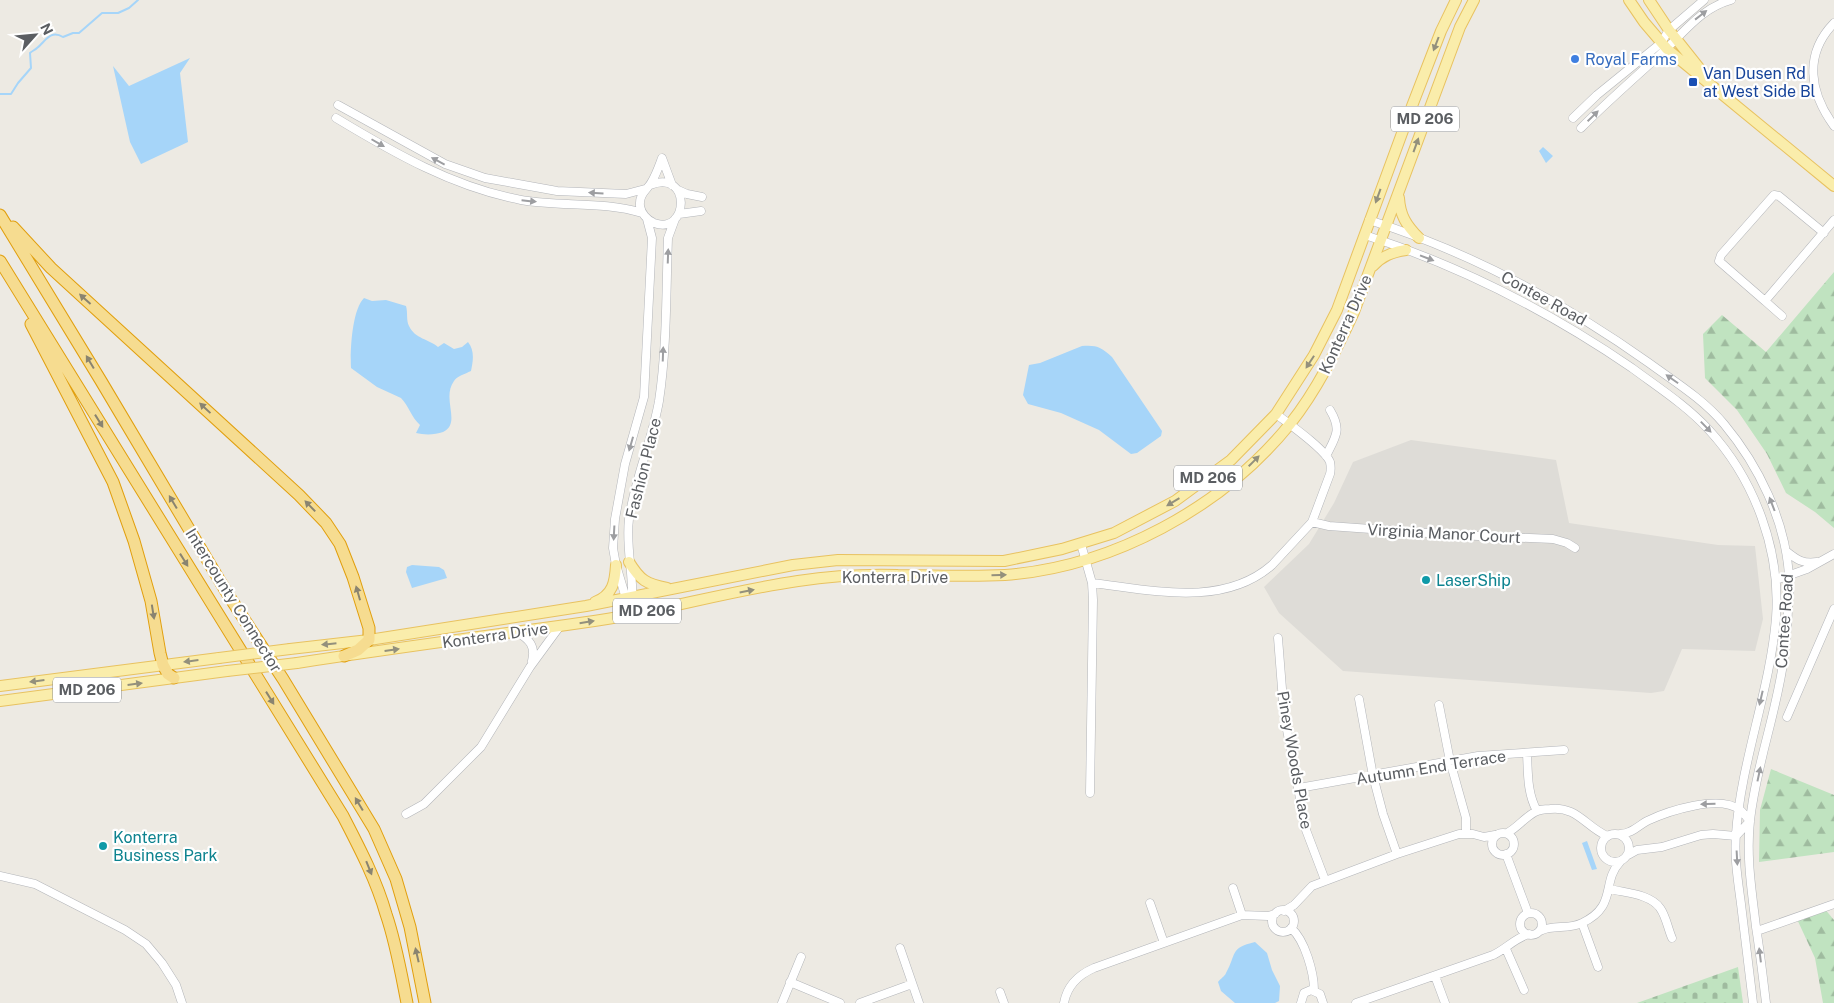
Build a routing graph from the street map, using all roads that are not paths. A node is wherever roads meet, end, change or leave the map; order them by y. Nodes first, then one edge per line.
1 (1456, 0) edge
2 (1474, 0) edge
3 (1629, 0) edge
4 (1649, 0) edge
5 (1704, 0) edge
6 (1731, 0) edge
7 (1834, 23) edge
8 (1669, 30) junction
9 (1676, 38) junction
10 (1664, 46) junction
11 (1715, 88) junction
12 (1597, 95) junction
13 (1606, 104) junction
14 (338, 105) dead end
15 (336, 118) dead end
16 (1573, 118) dead end
17 (1834, 126) edge
18 (1581, 128) dead end
19 (1834, 186) edge
20 (647, 187) junction
21 (675, 188) junction
22 (1398, 192) junction
23 (702, 197) dead end
24 (701, 211) dead end
25 (0, 214) edge
26 (645, 216) junction
27 (677, 217) junction
28 (1369, 220) junction
29 (1834, 220) edge
30 (1387, 226) junction
31 (1824, 233) junction
32 (1365, 235) junction
33 (1418, 238) junction
34 (1381, 240) junction
35 (1406, 250) junction
36 (0, 261) edge
37 (0, 265) edge
38 (1370, 269) junction
39 (1765, 301) junction
40 (1782, 316) dead end
41 (1330, 410) dead end
42 (1276, 414) junction
43 (1289, 424) junction
44 (1326, 456) junction
45 (1312, 522) junction
46 (1081, 544) junction
47 (1575, 548) dead end
48 (1786, 551) junction
49 (1834, 554) edge
50 (1085, 559) junction
51 (629, 562) junction
52 (1822, 562) junction
53 (616, 565) junction
54 (1790, 577) junction
55 (1776, 580) junction
56 (1092, 583) junction
57 (673, 589) junction
58 (629, 599) junction
59 (586, 606) junction
60 (1834, 609) edge
61 (630, 615) junction
62 (560, 626) junction
63 (517, 632) junction
64 (1278, 638) dead end
65 (369, 640) junction
66 (344, 656) junction
67 (163, 665) junction
68 (530, 667) junction
69 (174, 678) junction
70 (0, 686) edge
71 (1359, 699) dead end
72 (0, 701) edge
73 (1439, 706) dead end
74 (1787, 717) dead end
75 (1564, 750) dead end
76 (1527, 753) junction
77 (1450, 761) junction
78 (1373, 776) junction
79 (1299, 788) junction
80 (1090, 793) dead end
81 (1739, 809) junction
82 (1537, 811) junction
83 (406, 814) dead end
84 (1750, 822) junction
85 (1516, 827) junction
86 (1507, 833) junction
87 (1466, 834) junction
88 (1620, 834) junction
89 (1495, 835) junction
90 (1603, 836) junction
91 (1736, 836) junction
92 (1484, 837) junction
93 (1513, 840) junction
94 (1492, 844) junction
95 (1396, 854) junction
96 (1506, 854) junction
97 (1628, 855) junction
98 (1607, 860) junction
99 (1620, 862) junction
100 (0, 876) edge
101 (1611, 878) junction
102 (1325, 880) junction
103 (1233, 888) dead end
104 (1610, 888) junction
105 (1150, 903) dead end
106 (1834, 904) edge
107 (1294, 905) junction
108 (1284, 910) junction
109 (1528, 913) junction
110 (1275, 914) junction
111 (1242, 915) junction
112 (1292, 915) junction
113 (1263, 916) junction
114 (1542, 920) junction
115 (1582, 923) junction
116 (1273, 924) junction
117 (1521, 926) junction
118 (1552, 927) junction
119 (1291, 928) junction
120 (1540, 930) junction
121 (1757, 931) junction
122 (1530, 934) junction
123 (1672, 938) dead end
124 (1516, 940) junction
125 (1164, 943) junction
126 (900, 948) dead end
127 (1506, 948) junction
128 (801, 957) dead end
129 (1598, 967) dead end
130 (1435, 976) junction
131 (790, 982) junction
132 (912, 984) junction
133 (1314, 990) junction
134 (1524, 990) dead end
135 (1000, 992) dead end
136 (1322, 1000) edge
137 (1360, 1002) edge
138 (182, 1003) edge
139 (407, 1003) edge
140 (426, 1003) edge
141 (782, 1003) edge
142 (840, 1003) edge
143 (860, 1003) edge
144 (919, 1003) edge
145 (1004, 1003) edge
146 (1064, 1003) edge
147 (1301, 1003) edge
148 (1328, 1003) edge
149 (1445, 1003) edge
150 (1753, 1003) edge
151 (1766, 1003) edge

1 -> 28 main road, Konterra Drive / MD 206
22 -> 2 main road, Konterra Drive / MD 206
3 - 10 main road
4 - 8 main road
5 - 8 street
9 -> 6 street
7 - 17 street
8 - 9 main road
8 - 10 street
9 - 10 street
9 - 11 main road
10 - 11 main road
10 - 12 street
10 - 13 street
11 - 19 main road
12 - 13 street
12 - 16 street
18 -> 13 street
20 -> 14 street
15 -> 26 street
20 - 21 street
20 - 21 street
20 - 26 street
21 - 23 street
21 - 27 street
22 - 30 main road, Konterra Drive / MD 206
22 - 33 main road
24 - 27 street
65 -> 25 highway
140 -> 25 highway, Intercounty Connector
26 - 27 street
26 -> 53 street, Fashion Place
51 -> 27 street, Fashion Place
28 - 30 street, Contee Road
28 - 32 main road, Konterra Drive / MD 206
29 - 31 street
30 - 33 street, Contee Road
30 - 34 main road, Konterra Drive / MD 206
31 - 39 street
31 - 39 street
32 - 34 street, Contee Road
32 -> 42 main road, Konterra Drive / MD 206
48 -> 33 street, Contee Road
34 - 35 street, Contee Road
34 - 38 main road, Konterra Drive / MD 206
35 - 38 main road
35 -> 55 street, Contee Road
36 -> 139 highway, Intercounty Connector
37 -> 67 highway
38 - 43 main road, Konterra Drive / MD 206
39 - 40 street
41 - 44 street
42 - 43 street
42 -> 46 main road, Konterra Drive / MD 206
43 - 44 street
50 -> 43 main road, Konterra Drive / MD 206
44 - 45 street
45 - 47 street, Virginia Manor Court
45 - 56 street
46 - 50 street
46 - 57 main road, Konterra Drive / MD 206
48 - 52 street
48 - 54 street, Contee Road
49 - 52 street
50 - 56 street
61 -> 50 main road, Konterra Drive / MD 206
51 - 57 main road
51 - 58 street, Fashion Place
52 - 54 street
53 - 58 street, Fashion Place
53 - 59 main road
54 - 55 street
84 -> 54 street, Contee Road
55 -> 81 street, Contee Road
56 - 80 street
57 - 58 main road, Konterra Drive / MD 206
58 - 59 main road, Konterra Drive / MD 206
58 - 61 street, Fashion Place
59 - 65 main road, Konterra Drive / MD 206
60 - 74 street, Contee Road
62 -> 61 main road, Konterra Drive / MD 206
62 - 63 main road, Konterra Drive / MD 206
62 - 68 street
66 -> 63 main road, Konterra Drive / MD 206
63 - 68 street
64 - 79 street, Piney Woods Place
65 - 66 highway
65 -> 67 main road, Konterra Drive / MD 206, bridge
66 - 69 main road, Konterra Drive / MD 206, bridge
67 - 69 highway
67 -> 70 main road, Konterra Drive / MD 206
68 - 83 street
72 -> 69 main road, Konterra Drive / MD 206
71 - 78 street
73 - 77 street
75 - 76 street, Autumn End Terrace
76 - 77 street, Autumn End Terrace
76 - 82 street
77 - 78 street, Autumn End Terrace
77 - 87 street
78 - 79 street, Autumn End Terrace
78 - 95 street
79 - 102 street, Piney Woods Place
81 - 84 street
81 -> 88 street
81 - 91 street, Contee Road
82 - 85 street
82 - 90 street
84 - 91 street
84 - 121 street, Contee Road
85 - 86 street
85 - 93 street
86 - 89 street
86 - 93 street
87 - 92 street
87 - 95 street
88 - 90 street
88 - 97 street
89 - 92 street
89 - 94 street
90 - 98 street
91 - 97 street
91 -> 150 street, Contee Road
92 - 94 street
93 - 96 street
94 - 96 street
95 - 102 street
96 - 109 street
97 - 99 street
98 - 99 street
98 - 101 street
99 - 101 street
100 - 138 street
101 - 104 street
102 - 107 street
103 - 111 street
104 - 115 street
104 - 123 street
105 - 125 street
106 - 121 street
107 - 108 street
107 - 112 street
108 - 110 street
108 - 112 street
109 - 114 street
109 - 117 street
110 - 113 street
110 - 116 street
111 - 113 street
111 - 125 street
112 - 119 street
113 - 116 street
114 - 118 street
114 - 120 street
115 - 118 street
115 - 129 street
116 - 119 street
117 - 122 street
117 - 124 street
118 - 120 street
119 - 133 street
120 - 122 street
151 -> 121 street, Contee Road
122 - 124 street
124 - 127 street
125 - 146 street
126 - 132 street
127 - 130 street
127 - 134 street
128 - 131 street
130 - 137 street
130 - 149 street
131 - 141 street
131 - 142 street
132 - 143 street
132 - 144 street
133 - 136 street
133 - 147 street
135 - 145 street
136 - 148 street

